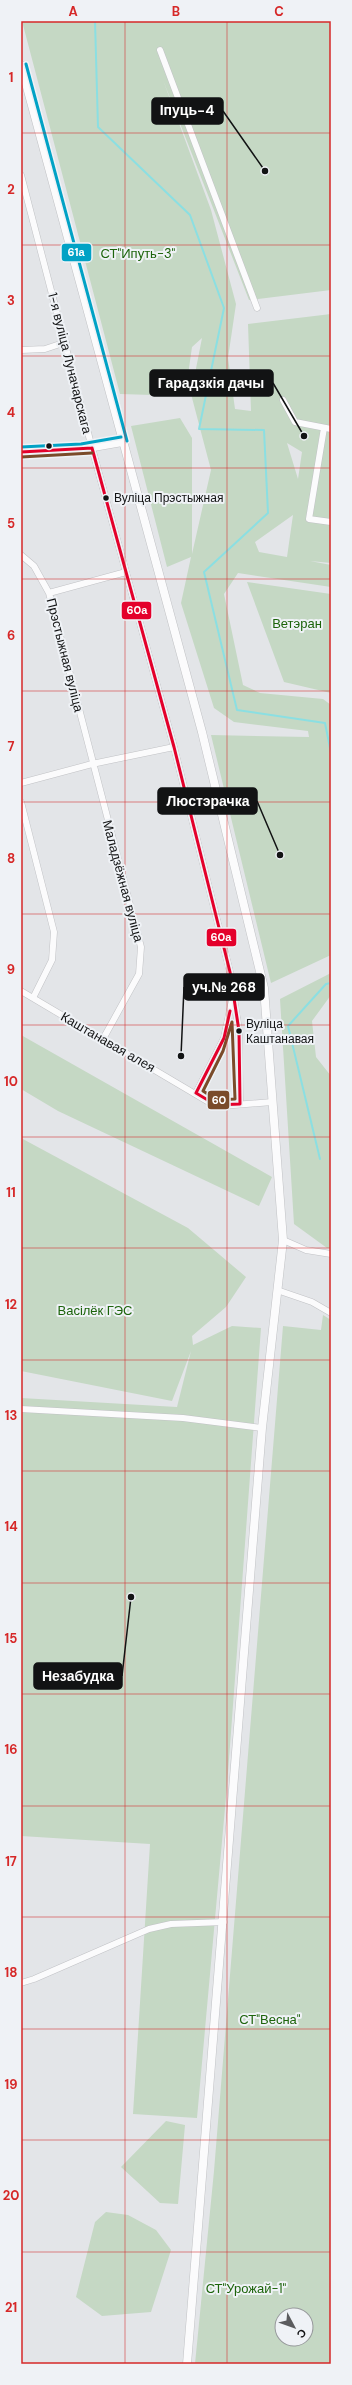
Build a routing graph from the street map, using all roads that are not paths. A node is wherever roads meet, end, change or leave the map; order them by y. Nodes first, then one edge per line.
1 (160, 50) dead end
2 (21, 65) edge
3 (21, 175) edge
4 (257, 308) dead end
5 (66, 342) junction
6 (21, 350) edge
7 (283, 400) dead end
8 (324, 428) junction
9 (331, 429) edge
10 (122, 442) junction
11 (92, 448) junction
12 (21, 452) edge
13 (331, 522) edge
14 (21, 555) edge
15 (126, 572) junction
16 (49, 593) junction
17 (174, 746) junction
18 (92, 764) junction
19 (21, 783) edge
20 (21, 802) edge
21 (21, 991) edge
22 (233, 992) junction
23 (33, 998) junction
24 (103, 1039) junction
25 (196, 1093) junction
26 (272, 1102) junction
27 (240, 1104) junction
28 (283, 1240) junction
29 (331, 1254) edge
30 (277, 1290) junction
31 (331, 1313) edge
32 (21, 1410) edge
33 (262, 1428) junction
34 (224, 1922) junction
35 (21, 1982) edge
36 (187, 2364) edge

1 - 4 street
2 - 10 street
3 - 5 street, 1-я вуліца Луначарскага
5 - 6 street
5 - 11 street, 1-я вуліца Луначарскага
7 - 8 street
8 - 9 street
8 - 13 street
10 - 11 street
10 - 26 street
11 - 12 street
11 - 15 street, 1-я вуліца Луначарскага
14 - 16 street, Прэстыжная вуліца
15 - 16 street
15 - 17 street, 1-я вуліца Луначарскага
16 - 18 street, Прэстыжная вуліца
17 - 18 street
17 - 22 street, 1-я вуліца Луначарскага
18 - 19 street
18 - 24 street, Маладзёжная вуліца
20 - 23 street
21 - 23 street, Каштанавая алея
22 - 25 street
22 - 27 street
23 - 24 street, Каштанавая алея
24 - 25 street, Каштанавая алея
25 - 27 street, Каштанавая алея
26 - 27 street, Каштанавая алея
26 - 28 street
28 - 29 street
28 - 30 street
30 - 31 street
30 - 33 street
32 - 33 street
33 - 34 street
34 - 35 street
34 - 36 street

